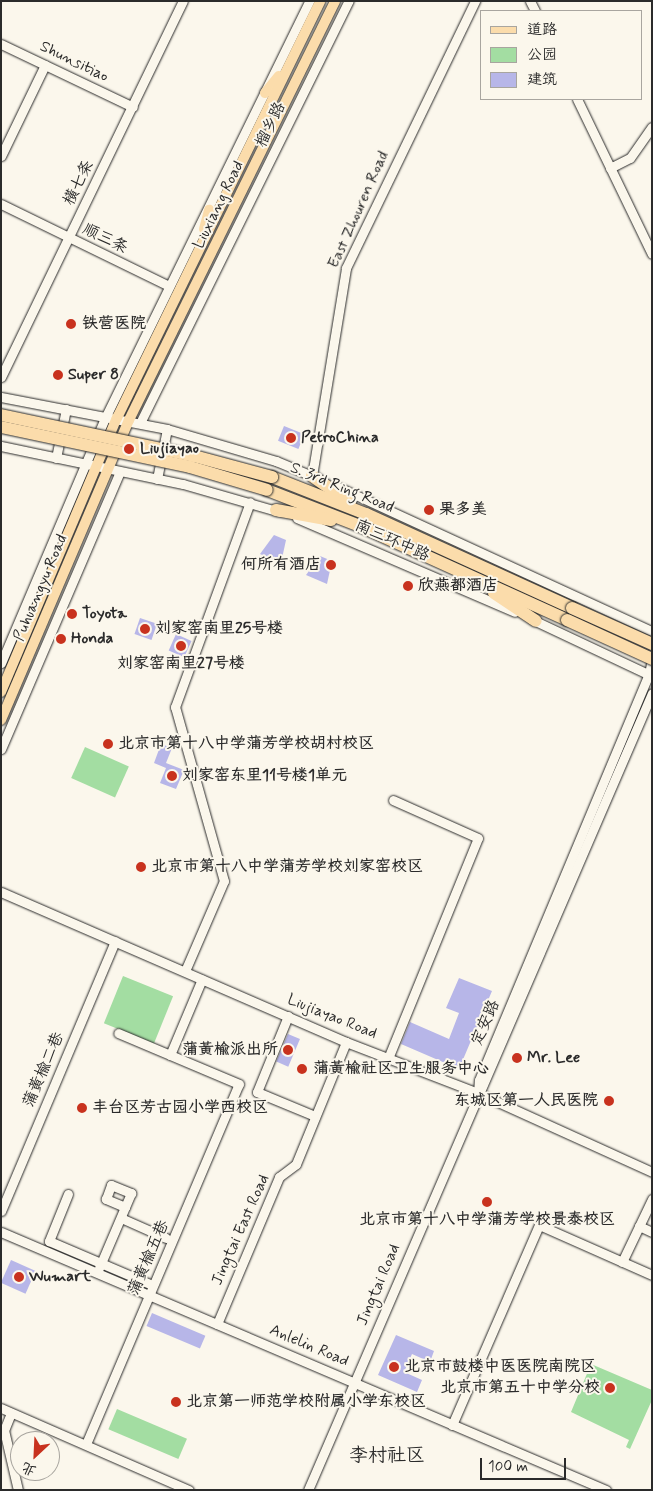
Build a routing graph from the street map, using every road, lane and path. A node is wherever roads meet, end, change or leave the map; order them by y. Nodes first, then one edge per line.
1 (183, 1) edge
2 (308, 1) edge
3 (320, 1) edge
4 (335, 1) edge
5 (349, 1) edge
6 (475, 1) edge
7 (1, 44) edge
8 (290, 63) junction
9 (45, 65) junction
10 (265, 93) junction
11 (577, 100) edge
12 (133, 107) junction
13 (652, 127) edge
14 (1, 156) edge
15 (610, 168) junction
16 (1, 204) edge
17 (209, 210) junction
18 (69, 238) junction
19 (199, 250) junction
20 (652, 254) edge
21 (169, 286) junction
22 (1, 377) edge
23 (1, 397) edge
24 (66, 409) junction
25 (1, 415) edge
26 (111, 417) junction
27 (129, 420) junction
28 (140, 422) junction
29 (1, 427) edge
30 (167, 429) junction
31 (1, 446) edge
32 (56, 458) junction
33 (86, 464) junction
34 (97, 466) junction
35 (109, 468) junction
36 (120, 471) junction
37 (312, 476) junction
38 (157, 479) junction
39 (250, 502) junction
40 (276, 510) junction
41 (363, 520) junction
42 (461, 571) junction
43 (616, 615) junction
44 (536, 621) junction
45 (652, 631) edge
46 (652, 644) edge
47 (599, 651) junction
48 (652, 658) edge
49 (1, 664) edge
50 (650, 675) edge
51 (31, 680) junction
52 (17, 683) junction
53 (1, 692) edge
54 (652, 693) edge
55 (1, 720) edge
56 (1, 749) edge
57 (393, 800) dead end
58 (1, 892) edge
59 (115, 941) junction
60 (185, 972) junction
61 (202, 979) junction
62 (288, 1016) junction
63 (118, 1033) dead end
64 (346, 1042) junction
65 (170, 1055) junction
66 (389, 1056) junction
67 (478, 1093) junction
68 (315, 1116) junction
69 (652, 1172) edge
70 (68, 1194) dead end
71 (652, 1199) edge
72 (125, 1207) dead end
73 (1, 1210) edge
74 (121, 1218) junction
75 (639, 1226) junction
76 (1, 1232) edge
77 (652, 1232) edge
78 (166, 1238) dead end
79 (622, 1262) junction
80 (101, 1264) junction
81 (97, 1273) junction
82 (652, 1275) edge
83 (150, 1284) dead end
84 (150, 1295) junction
85 (217, 1324) junction
86 (354, 1381) junction
87 (1, 1408) edge
88 (12, 1413) junction
89 (452, 1425) junction
90 (86, 1444) junction
91 (18, 1490) edge
92 (189, 1490) edge
93 (308, 1490) edge
94 (606, 1490) edge

1 - 12 street, 横七条
2 - 10 street, 榴乡路
3 - 8 main road, Liuxiang Road
4 - 27 main road, Liuxiang Road
5 - 28 street, 榴乡路
6 - 37 street, East Zhouren Road
7 - 9 street, Shunsitiao
8 - 10 main road
8 - 19 main road, Liuxiang Road
9 - 12 street, Shunsitiao
9 - 14 street
10 - 17 street, 榴乡路
11 - 15 street
12 - 18 street, 横七条
13 - 15 street
15 - 20 street
16 - 18 street, 顺三条
17 - 19 main road
17 - 21 street, 榴乡路
18 - 21 street, 顺三条
18 - 22 street, 横七条
19 - 26 main road, Liuxiang Road
21 - 26 street, 榴乡路
23 - 24 street, 南三环中路
24 - 26 street, 南三环中路
24 - 32 street
25 - 41 highway, S. 3rd Ring Road, bridge
26 - 27 street, 南三环中路
26 - 33 street, 榴乡路
26 - 34 main road, Liuxiang Road
27 - 28 street, 南三环中路
27 - 35 main road, Liuxiang Road
28 - 30 street, 南三环中路
29 - 41 highway, S. 3rd Ring Road, bridge
30 - 37 street, 南三环中路
30 - 38 street
31 - 32 street, 南三环中路
32 - 33 street, 南三环中路
33 - 34 street, 南三环中路
33 - 49 street, 榴乡路
34 - 35 street, 南三环中路
34 - 53 main road, Puhuangyu Road
35 - 36 street, 南三环中路
35 - 52 main road, Puhuangyu Road
36 - 38 street, 南三环中路
36 - 51 street
37 - 41 highway
37 - 43 street, 南三环中路
38 - 39 street, 南三环中路
39 - 40 street, 南三环中路
39 - 60 street
40 - 41 highway
40 - 44 street, 南三环中路
41 - 42 highway, S. 3rd Ring Road
41 - 46 highway, S. 3rd Ring Road, bridge
42 - 44 highway
42 - 48 highway, S. 3rd Ring Road, bridge
43 - 45 street, 南三环中路
43 - 47 street
44 - 47 street, 南三环中路
47 - 50 street, 南三环中路
48 - 50 street, 定安路
50 - 67 street, 定安路
51 - 52 street
51 - 56 street
52 - 55 main road, Puhuangyu Road
54 - 67 street, 定安路
57 - 66 street
58 - 59 street, Liujiayao Road
59 - 60 street, Liujiayao Road
59 - 73 street, 蒲黄榆二巷
60 - 61 street, Liujiayao Road
61 - 62 street, Liujiayao Road
61 - 65 street
62 - 64 street, Liujiayao Road
62 - 68 street
63 - 65 street
64 - 66 street, Liujiayao Road
64 - 68 street, Jingtai East Road
65 - 84 street, 蒲黄榆五巷
66 - 67 street, Liujiayao Road
67 - 69 street, Liujiayao Road
67 - 86 street, Jingtai Road
68 - 85 street, Jingtai East Road
70 - 80 street
71 - 75 street
72 - 74 street
74 - 78 street
74 - 80 street
75 - 77 street
75 - 79 street
76 - 81 street, Anlelin Road
79 - 82 street
79 - 89 street
80 - 81 street
80 - 83 street
81 - 84 street, Anlelin Road
84 - 85 street, Anlelin Road
84 - 90 street, 蒲黄榆五巷
85 - 86 street, Anlelin Road
86 - 89 street, Anlelin Road
86 - 93 street, Jingtai Road
87 - 88 street
88 - 90 street
88 - 91 street
89 - 94 street, Anlelin Road
90 - 92 street

